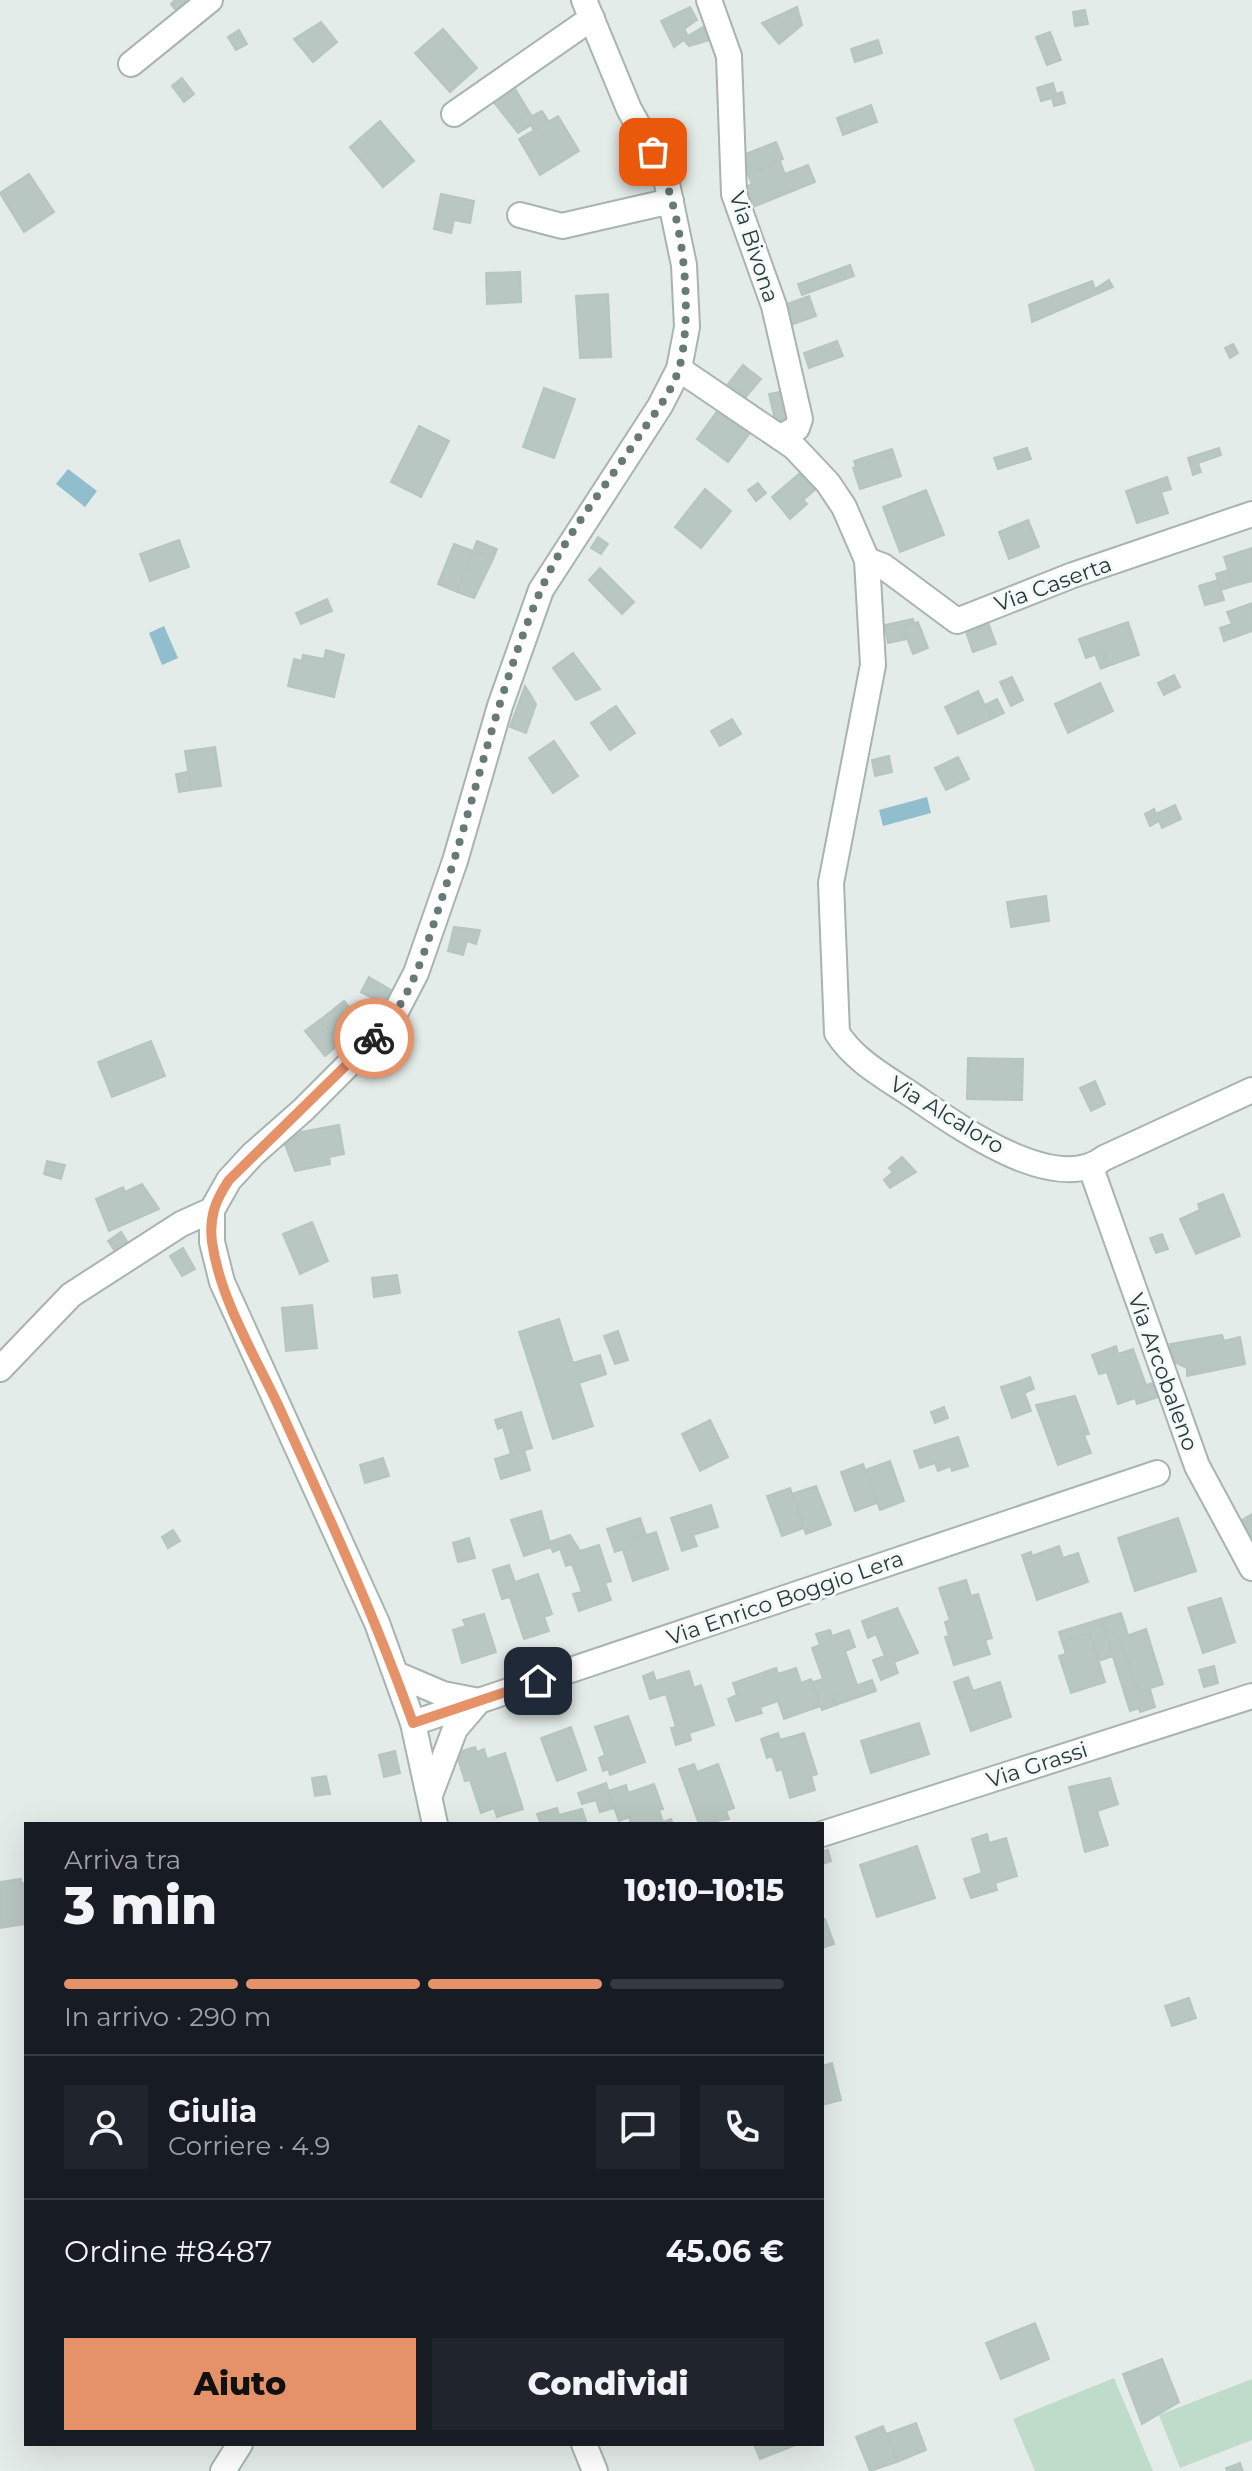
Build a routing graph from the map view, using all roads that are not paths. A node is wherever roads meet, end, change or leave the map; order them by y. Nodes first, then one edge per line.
1 (210, 0) edge
2 (709, 0) edge
3 (588, 9) edge
4 (131, 64) dead end
5 (454, 114) dead end
6 (671, 201) junction
7 (520, 215) dead end
8 (679, 369) junction
9 (781, 437) junction
10 (1252, 514) edge
11 (867, 560) junction
12 (1252, 1090) edge
13 (1091, 1168) junction
14 (212, 1210) junction
15 (0, 1369) edge
16 (1157, 1473) dead end
17 (1252, 1568) edge
18 (396, 1674) junction
19 (1252, 1696) edge
20 (479, 1701) junction
21 (413, 1723) junction
22 (429, 1798) junction
23 (435, 1822) edge
24 (824, 1833) edge
25 (239, 2446) edge
26 (585, 2446) edge
27 (223, 2471) edge
28 (595, 2471) edge

1 - 4 street
2 - 9 street, Via Bivona
3 - 5 street
3 - 6 street
6 - 7 street
6 - 8 street
8 - 9 street
8 - 14 street
9 - 11 street
10 - 11 street, Via Caserta
11 - 13 street, Via Alcaloro
12 - 13 street
13 - 17 street, Via Arcobaleno
14 - 15 street
14 - 18 street
16 - 20 street, Via Enrico Boggio Lera
18 - 20 street
18 - 21 street
19 - 24 street, Via Grassi
20 - 21 street, Via Enrico Boggio Lera
20 - 22 street
21 - 22 street
22 - 23 street
25 - 27 street
26 - 28 street

